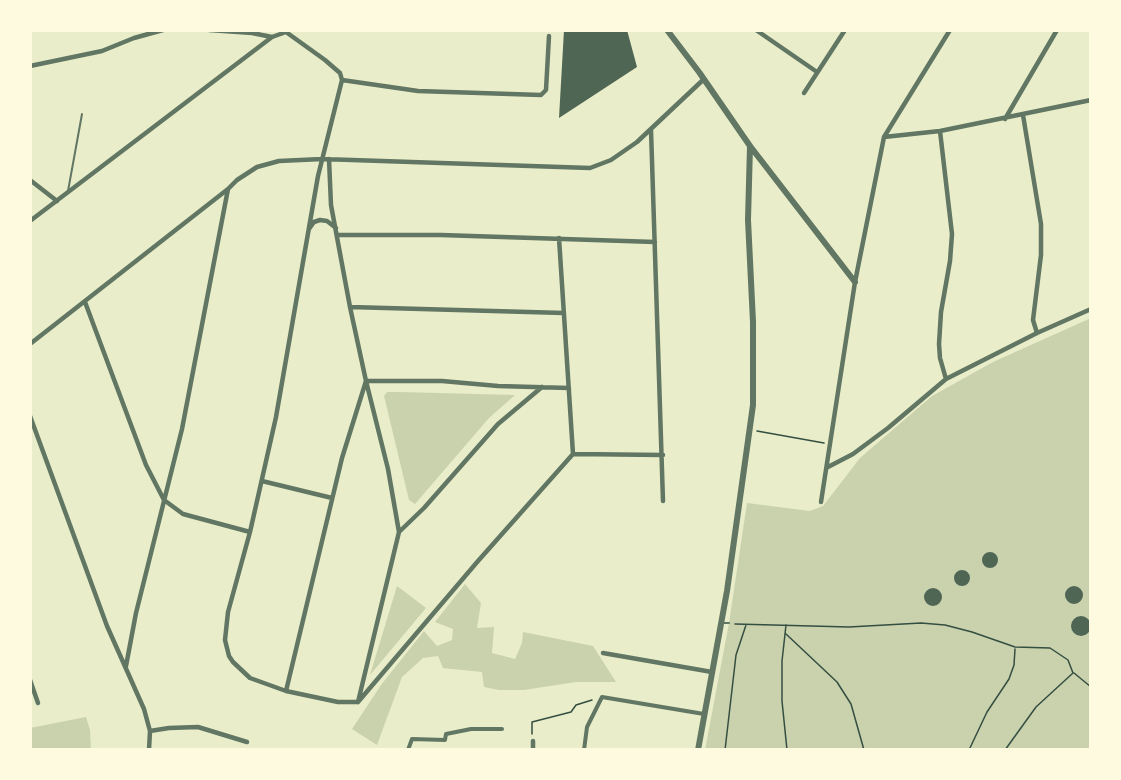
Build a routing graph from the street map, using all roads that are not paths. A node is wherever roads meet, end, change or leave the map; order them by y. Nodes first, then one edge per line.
1 (163, 30) edge
2 (208, 30) edge
3 (668, 30) edge
4 (756, 30) edge
5 (845, 30) edge
6 (950, 30) edge
7 (1057, 30) edge
8 (286, 31) edge
9 (549, 36) dead end
10 (272, 38) junction
11 (30, 66) edge
12 (817, 72) junction
13 (705, 79) junction
14 (342, 81) junction
15 (804, 93) dead end
16 (1091, 99) edge
17 (82, 114) dead end
18 (1023, 115) junction
19 (1005, 119) junction
20 (651, 130) junction
21 (940, 131) junction
22 (884, 137) junction
23 (750, 146) junction
24 (322, 159) junction
25 (329, 159) junction
26 (30, 180) edge
27 (228, 189) junction
28 (67, 194) junction
29 (57, 201) junction
30 (30, 221) edge
31 (336, 228) junction
32 (308, 229) junction
33 (337, 235) junction
34 (559, 238) junction
35 (655, 242) junction
36 (855, 282) junction
37 (85, 302) junction
38 (350, 307) junction
39 (1091, 309) edge
40 (564, 313) junction
41 (1037, 333) junction
42 (30, 344) edge
43 (946, 380) junction
44 (366, 381) junction
45 (543, 387) junction
46 (569, 388) junction
47 (30, 416) edge
48 (573, 454) junction
49 (663, 455) junction
50 (828, 467) junction
51 (262, 481) junction
52 (332, 498) junction
53 (164, 501) junction
54 (663, 501) dead end
55 (821, 502) dead end
56 (250, 532) junction
57 (399, 532) junction
58 (603, 654) dead end
59 (126, 666) junction
60 (712, 672) junction
61 (30, 680) edge
62 (286, 691) junction
63 (358, 702) junction
64 (38, 703) dead end
65 (705, 714) junction
66 (502, 729) dead end
67 (150, 731) junction
68 (533, 741) road end
69 (247, 742) dead end
70 (149, 750) edge
71 (408, 750) edge
72 (533, 750) edge
73 (584, 750) edge
74 (698, 750) edge

1 - 11 street
2 - 10 street
3 - 13 street
4 - 12 street
5 - 12 street
6 - 22 street
7 - 19 street
8 - 10 street
8 - 14 street
9 - 14 street
10 - 28 street
12 - 15 street
13 - 20 street
13 - 23 street
14 - 24 street
16 - 18 street
17 - 28 lane
18 - 19 street
18 - 41 street
19 - 21 street
20 - 25 street
20 - 35 street
21 - 22 street
21 - 43 street
22 - 36 street
23 - 36 street
23 - 60 street
24 - 25 street
24 - 27 street
24 - 32 street
25 - 31 street
26 - 29 street
27 - 37 street
27 - 53 street
28 - 29 street
29 - 30 street
31 - 32 street
31 - 33 street
32 - 51 street
33 - 34 street
33 - 38 street
34 - 35 street
34 - 40 street
35 - 49 street
36 - 50 street
37 - 42 street
37 - 53 street
38 - 40 street
38 - 44 street
39 - 41 street
40 - 46 street
41 - 43 street
43 - 50 street
44 - 45 street
44 - 52 street
44 - 57 street
45 - 46 street
45 - 57 street
46 - 48 street
47 - 59 street
48 - 49 street
48 - 63 street
49 - 54 street
50 - 55 street
51 - 52 street
51 - 56 street
52 - 62 street
53 - 56 street
53 - 59 street
56 - 62 street
57 - 63 street
58 - 60 street
59 - 67 street
60 - 65 street
61 - 64 street
62 - 63 street
65 - 73 street
65 - 74 street
66 - 71 street
67 - 69 street
67 - 70 street
68 - 72 street

